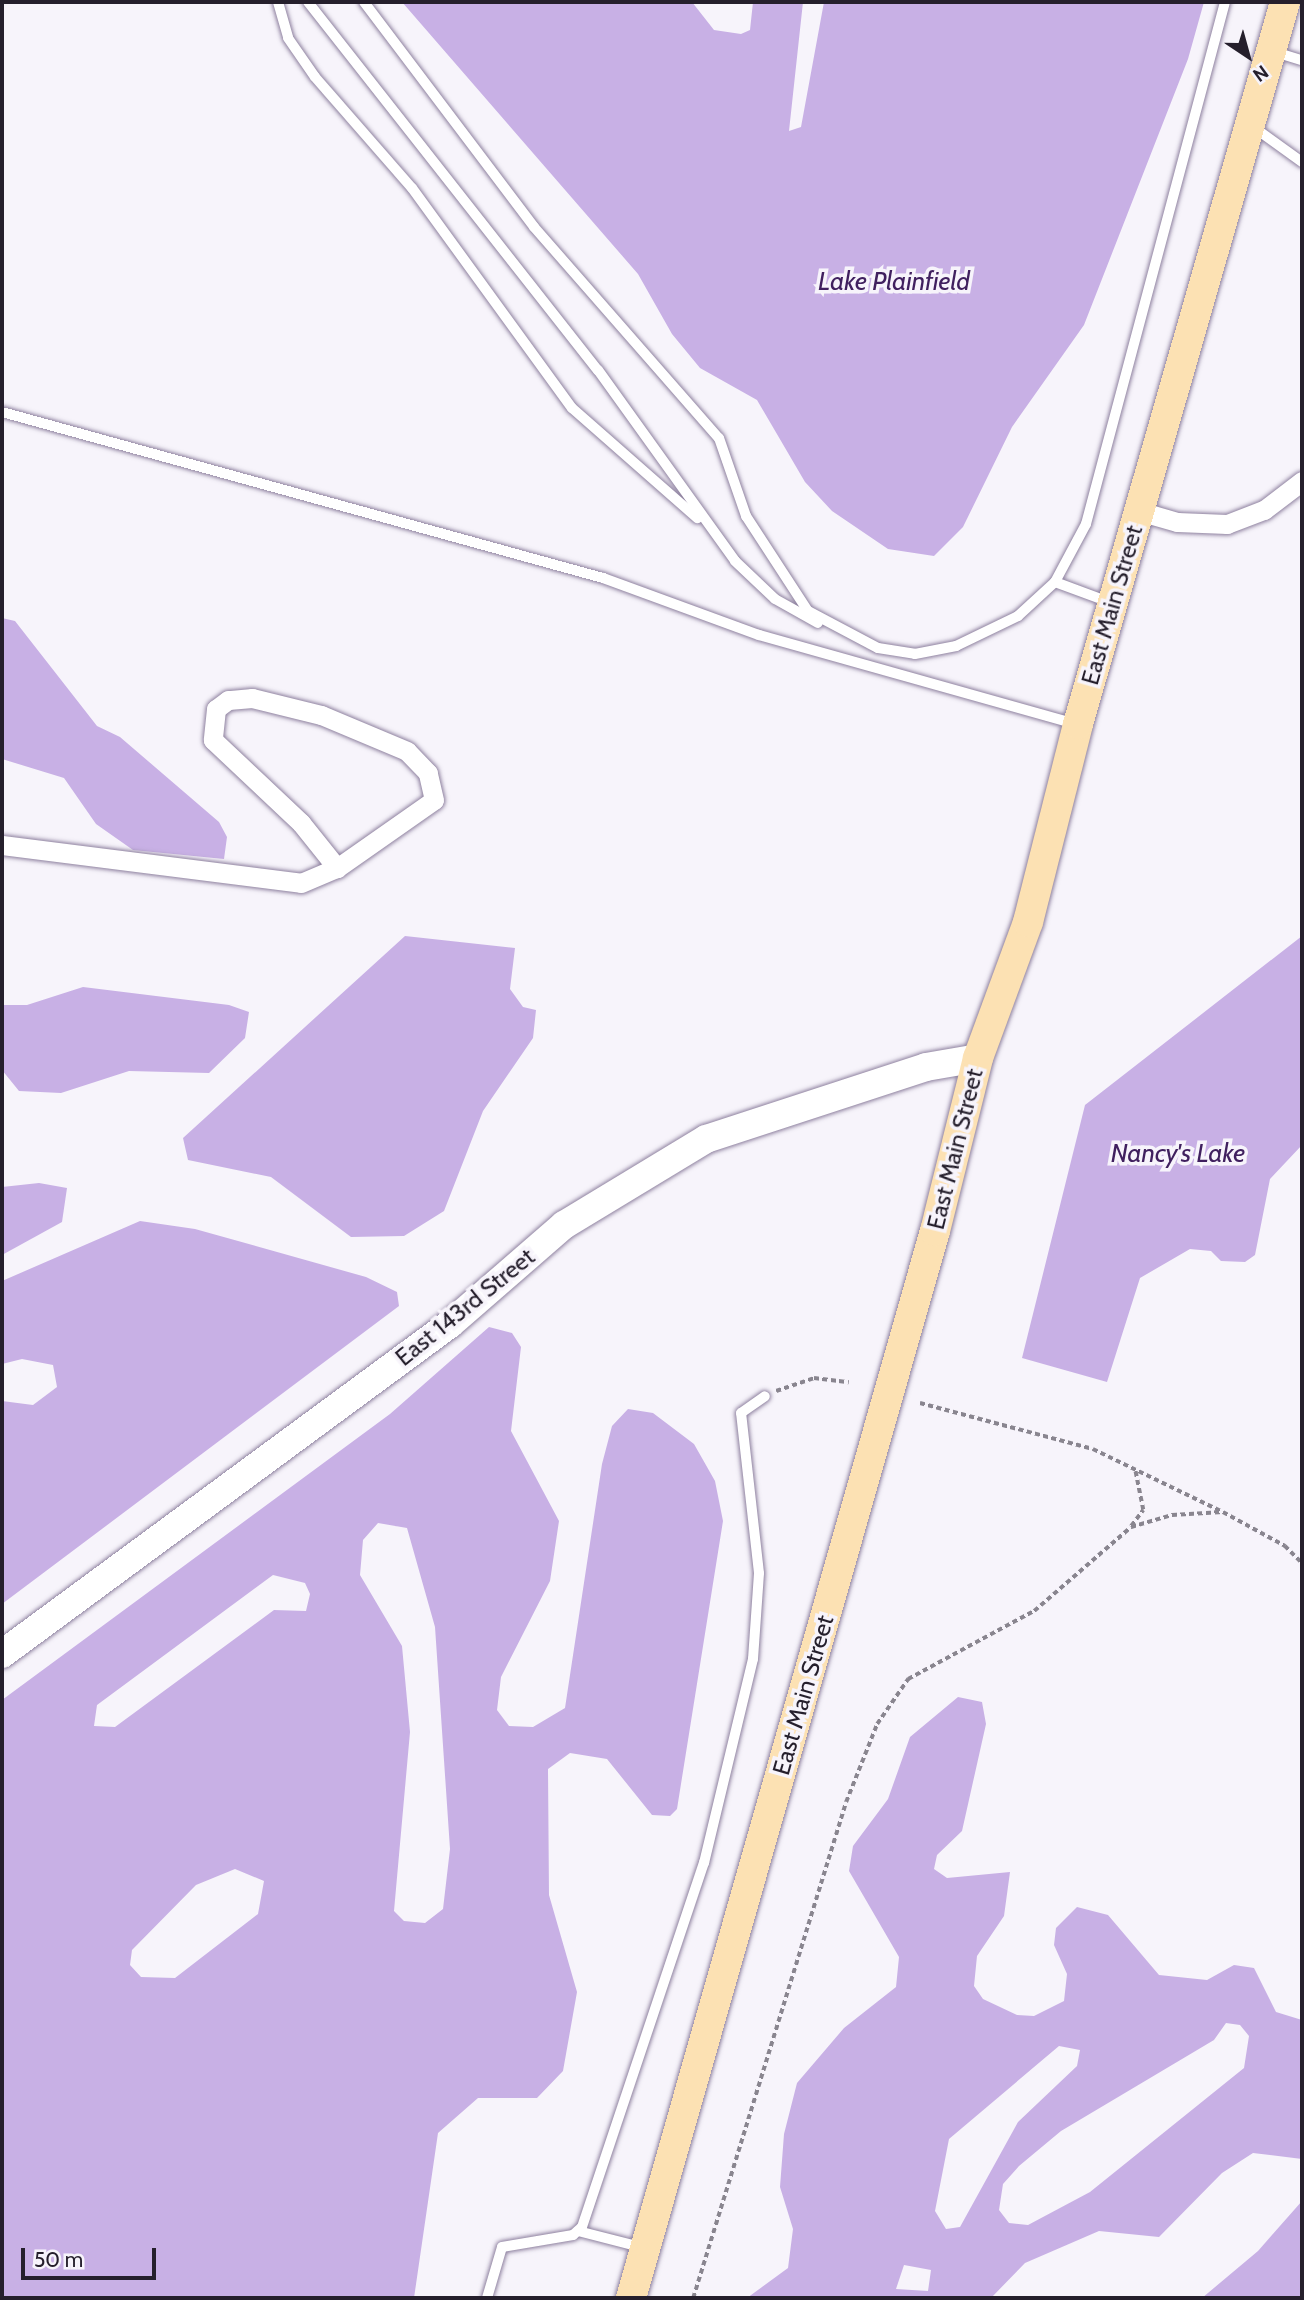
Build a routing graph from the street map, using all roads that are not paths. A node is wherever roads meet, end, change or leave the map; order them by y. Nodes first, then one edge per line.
1 (278, 2) edge
2 (308, 2) edge
3 (363, 2) edge
4 (1225, 2) edge
5 (1284, 2) edge
6 (1271, 51) junction
7 (1302, 60) edge
8 (1249, 125) junction
9 (1302, 162) edge
10 (2, 412) edge
11 (1302, 481) edge
12 (1139, 511) junction
13 (706, 525) junction
14 (1055, 582) junction
15 (1113, 604) junction
16 (837, 631) junction
17 (1078, 724) junction
18 (2, 845) edge
19 (337, 868) junction
20 (978, 1058) junction
21 (765, 1396) road end
22 (2, 1654) edge
23 (578, 2231) junction
24 (645, 2248) junction
25 (487, 2298) edge
26 (631, 2298) edge

1 - 13 lane
2 - 13 lane
3 - 16 lane
4 - 14 lane
5 - 6 main road, East Main Street
6 - 7 lane
6 - 8 main road, East Main Street
8 - 9 lane
8 - 12 main road, East Main Street
10 - 17 lane
11 - 12 street
12 - 15 main road, East Main Street
13 - 16 lane
14 - 15 lane
14 - 16 lane
15 - 17 main road, East Main Street
17 - 20 main road, East Main Street
18 - 19 street
19 - 19 street
20 - 22 street, East 143rd Street
20 - 24 main road, East Main Street
21 - 23 lane
23 - 24 lane
23 - 25 lane
24 - 26 main road, East Main Street

